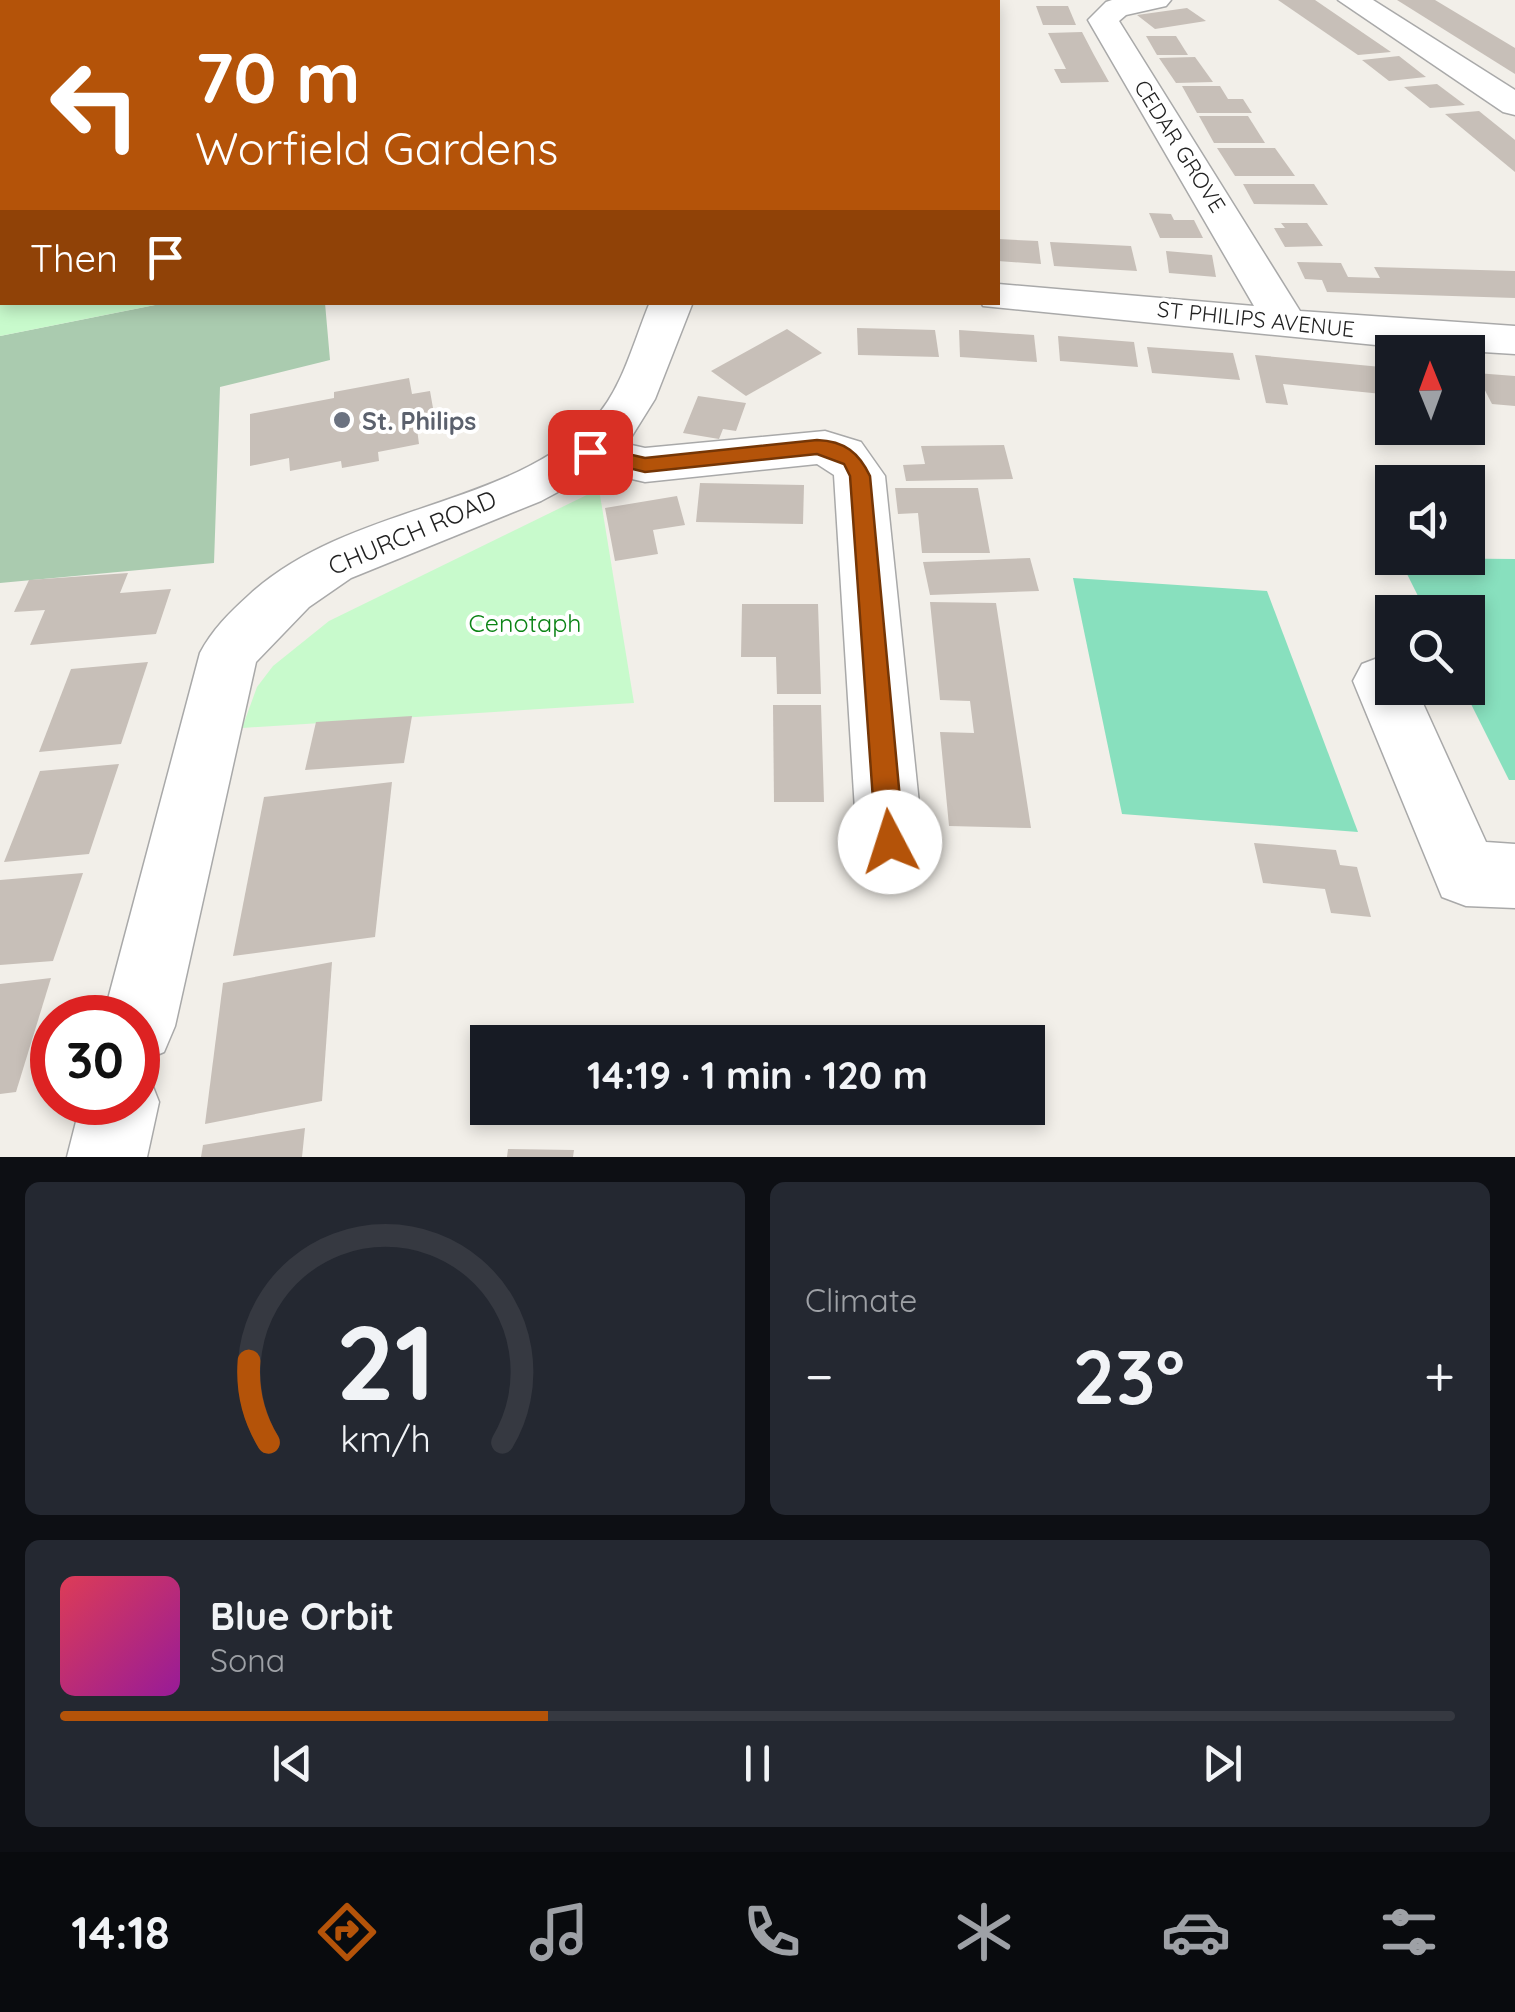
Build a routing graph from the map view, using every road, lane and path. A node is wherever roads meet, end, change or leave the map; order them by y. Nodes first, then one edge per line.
1 (1156, 0) edge
2 (1353, 0) edge
3 (1515, 105) edge
4 (1000, 297) edge
5 (671, 305) edge
6 (1286, 324) junction
7 (1515, 340) edge
8 (590, 452) junction
9 (1394, 705) edge
10 (890, 842) dead end
11 (1515, 876) edge
12 (146, 995) edge
13 (115, 1125) edge
14 (107, 1157) edge

1 - 6 street, CEDAR GROVE
2 - 3 street
4 - 6 street, ST PHILIPS AVENUE
5 - 8 street, CHURCH ROAD
6 - 7 street, ST PHILIPS AVENUE
8 - 10 street
8 - 12 street, CHURCH ROAD
9 - 11 street
13 - 14 street

